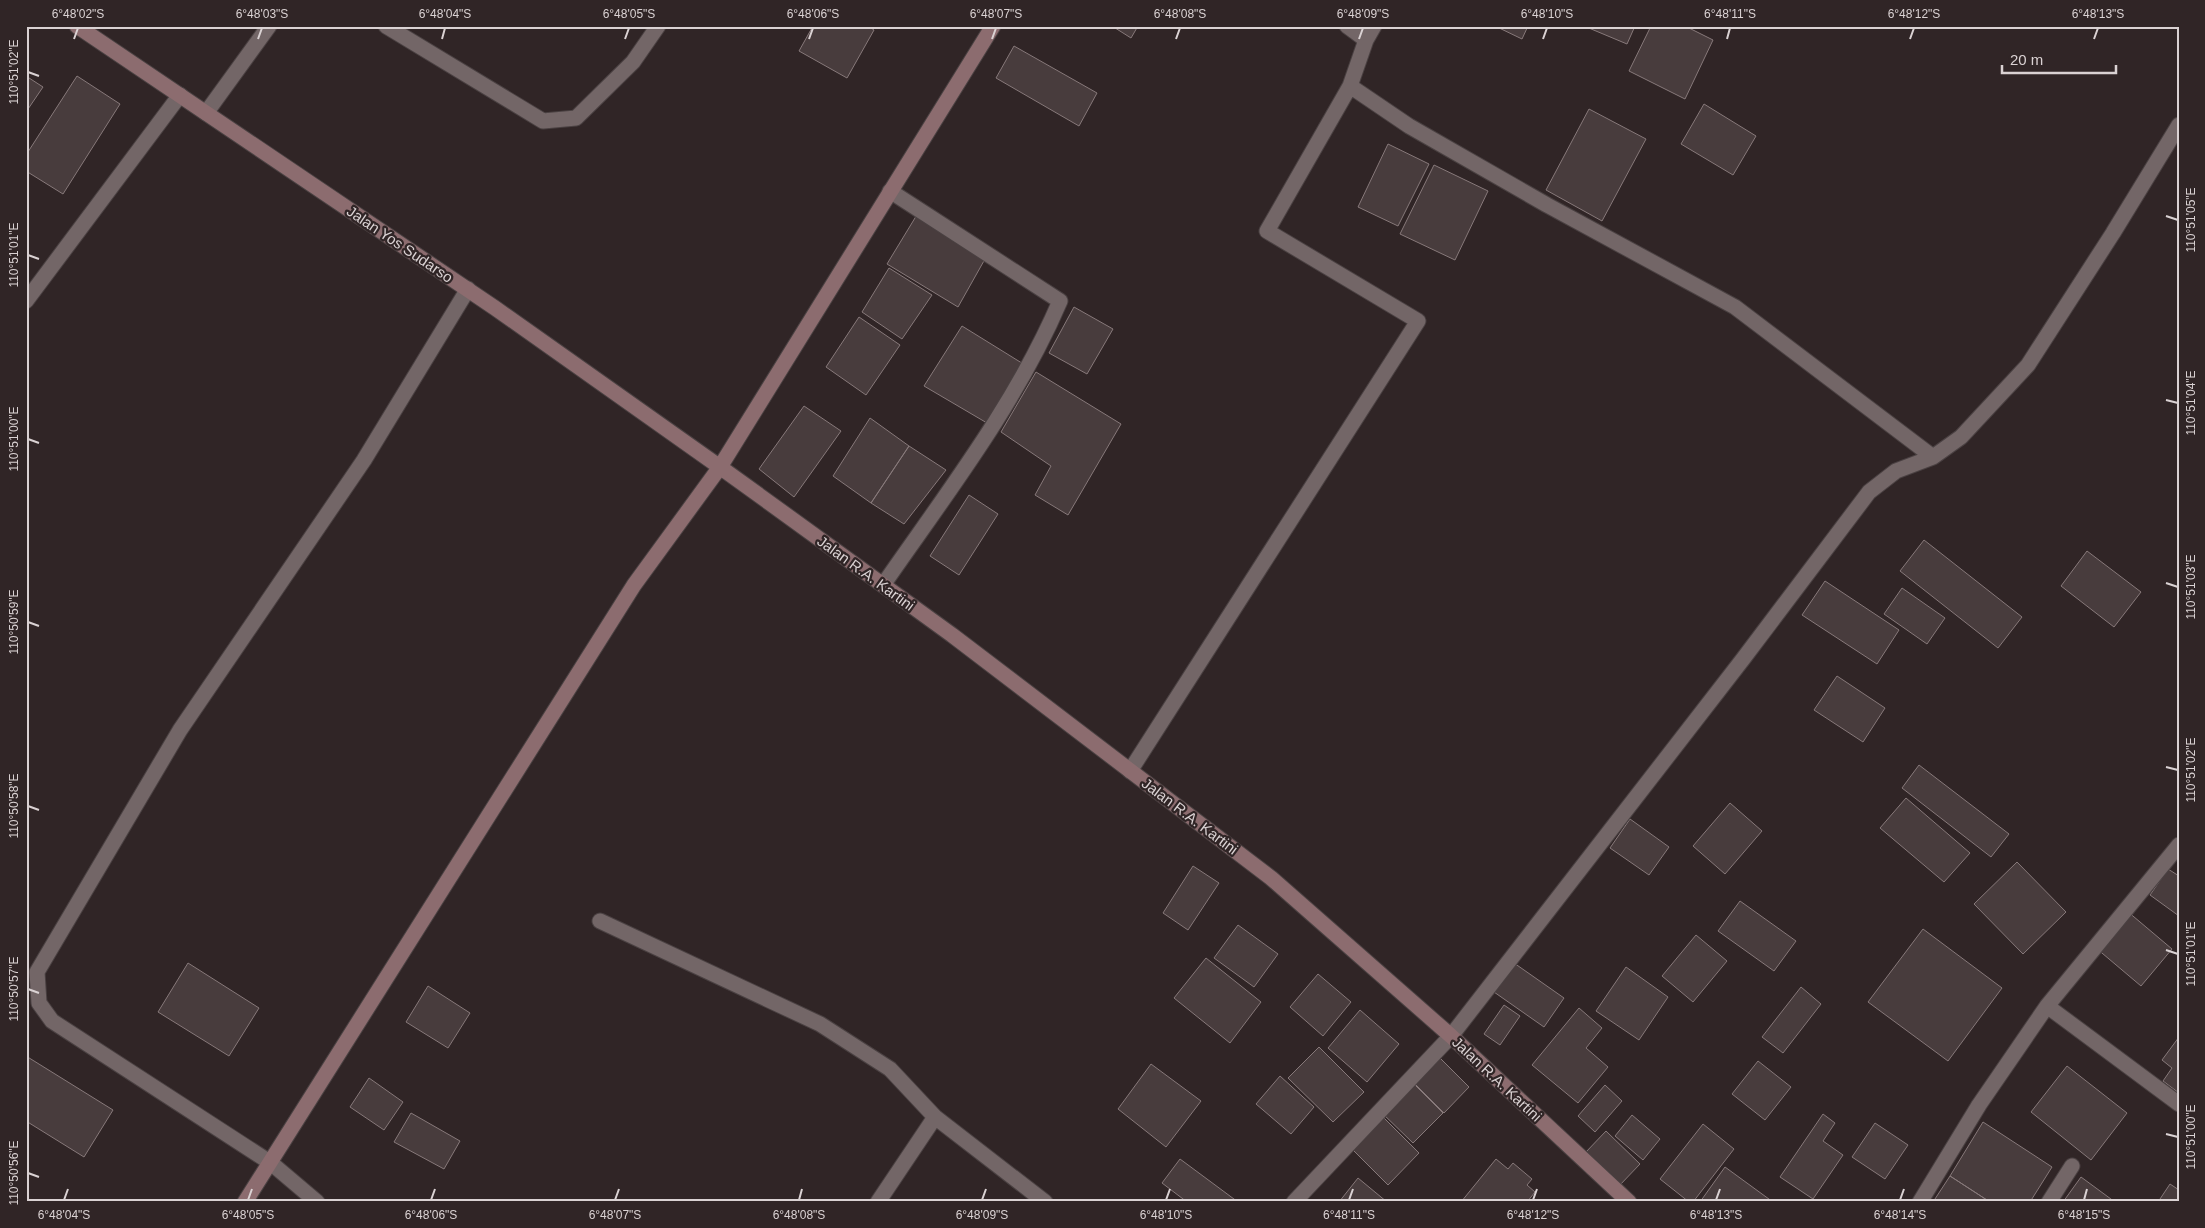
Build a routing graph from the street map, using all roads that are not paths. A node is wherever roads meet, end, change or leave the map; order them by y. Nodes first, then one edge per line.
1 (77, 26) edge
2 (270, 26) edge
3 (386, 26) edge
4 (658, 26) edge
5 (993, 26) edge
6 (1347, 26) edge
7 (1374, 26) edge
8 (1366, 40) junction
9 (1350, 86) junction
10 (180, 95) junction
11 (206, 113) junction
12 (2179, 125) edge
13 (890, 191) junction
14 (468, 289) junction
15 (26, 301) edge
16 (1933, 457) junction
17 (720, 467) junction
18 (883, 585) junction
19 (1130, 771) junction
20 (2179, 844) edge
21 (600, 921) dead end
22 (32, 969) edge
23 (2047, 1006) junction
24 (1451, 1036) junction
25 (2179, 1104) edge
26 (935, 1117) junction
27 (271, 1163) junction
28 (2072, 1166) dead end
29 (245, 1202) edge
30 (317, 1202) edge
31 (878, 1202) edge
32 (1045, 1202) edge
33 (1294, 1202) edge
34 (1629, 1202) edge
35 (1920, 1202) edge
36 (2049, 1202) edge

1 - 10 street, Jalan Yos Sudarso
2 - 11 street
3 - 4 street
5 - 13 street
6 - 8 street
7 - 8 street
8 - 9 street
9 - 16 street
9 - 19 street
10 - 11 street, Jalan Yos Sudarso
10 - 15 street
11 - 14 street, Jalan Yos Sudarso
12 - 16 street
13 - 17 street
13 - 18 street
14 - 17 street, Jalan Yos Sudarso
14 - 22 street
16 - 24 street
17 - 18 street, Jalan R.A. Kartini
17 - 27 street
18 - 19 street, Jalan R.A. Kartini
19 - 24 street, Jalan R.A. Kartini
20 - 23 street
21 - 26 street
22 - 27 street
23 - 25 street
23 - 35 street
24 - 33 street
24 - 34 street, Jalan R.A. Kartini
26 - 31 street
26 - 32 street
27 - 29 street
27 - 30 street
28 - 36 street

